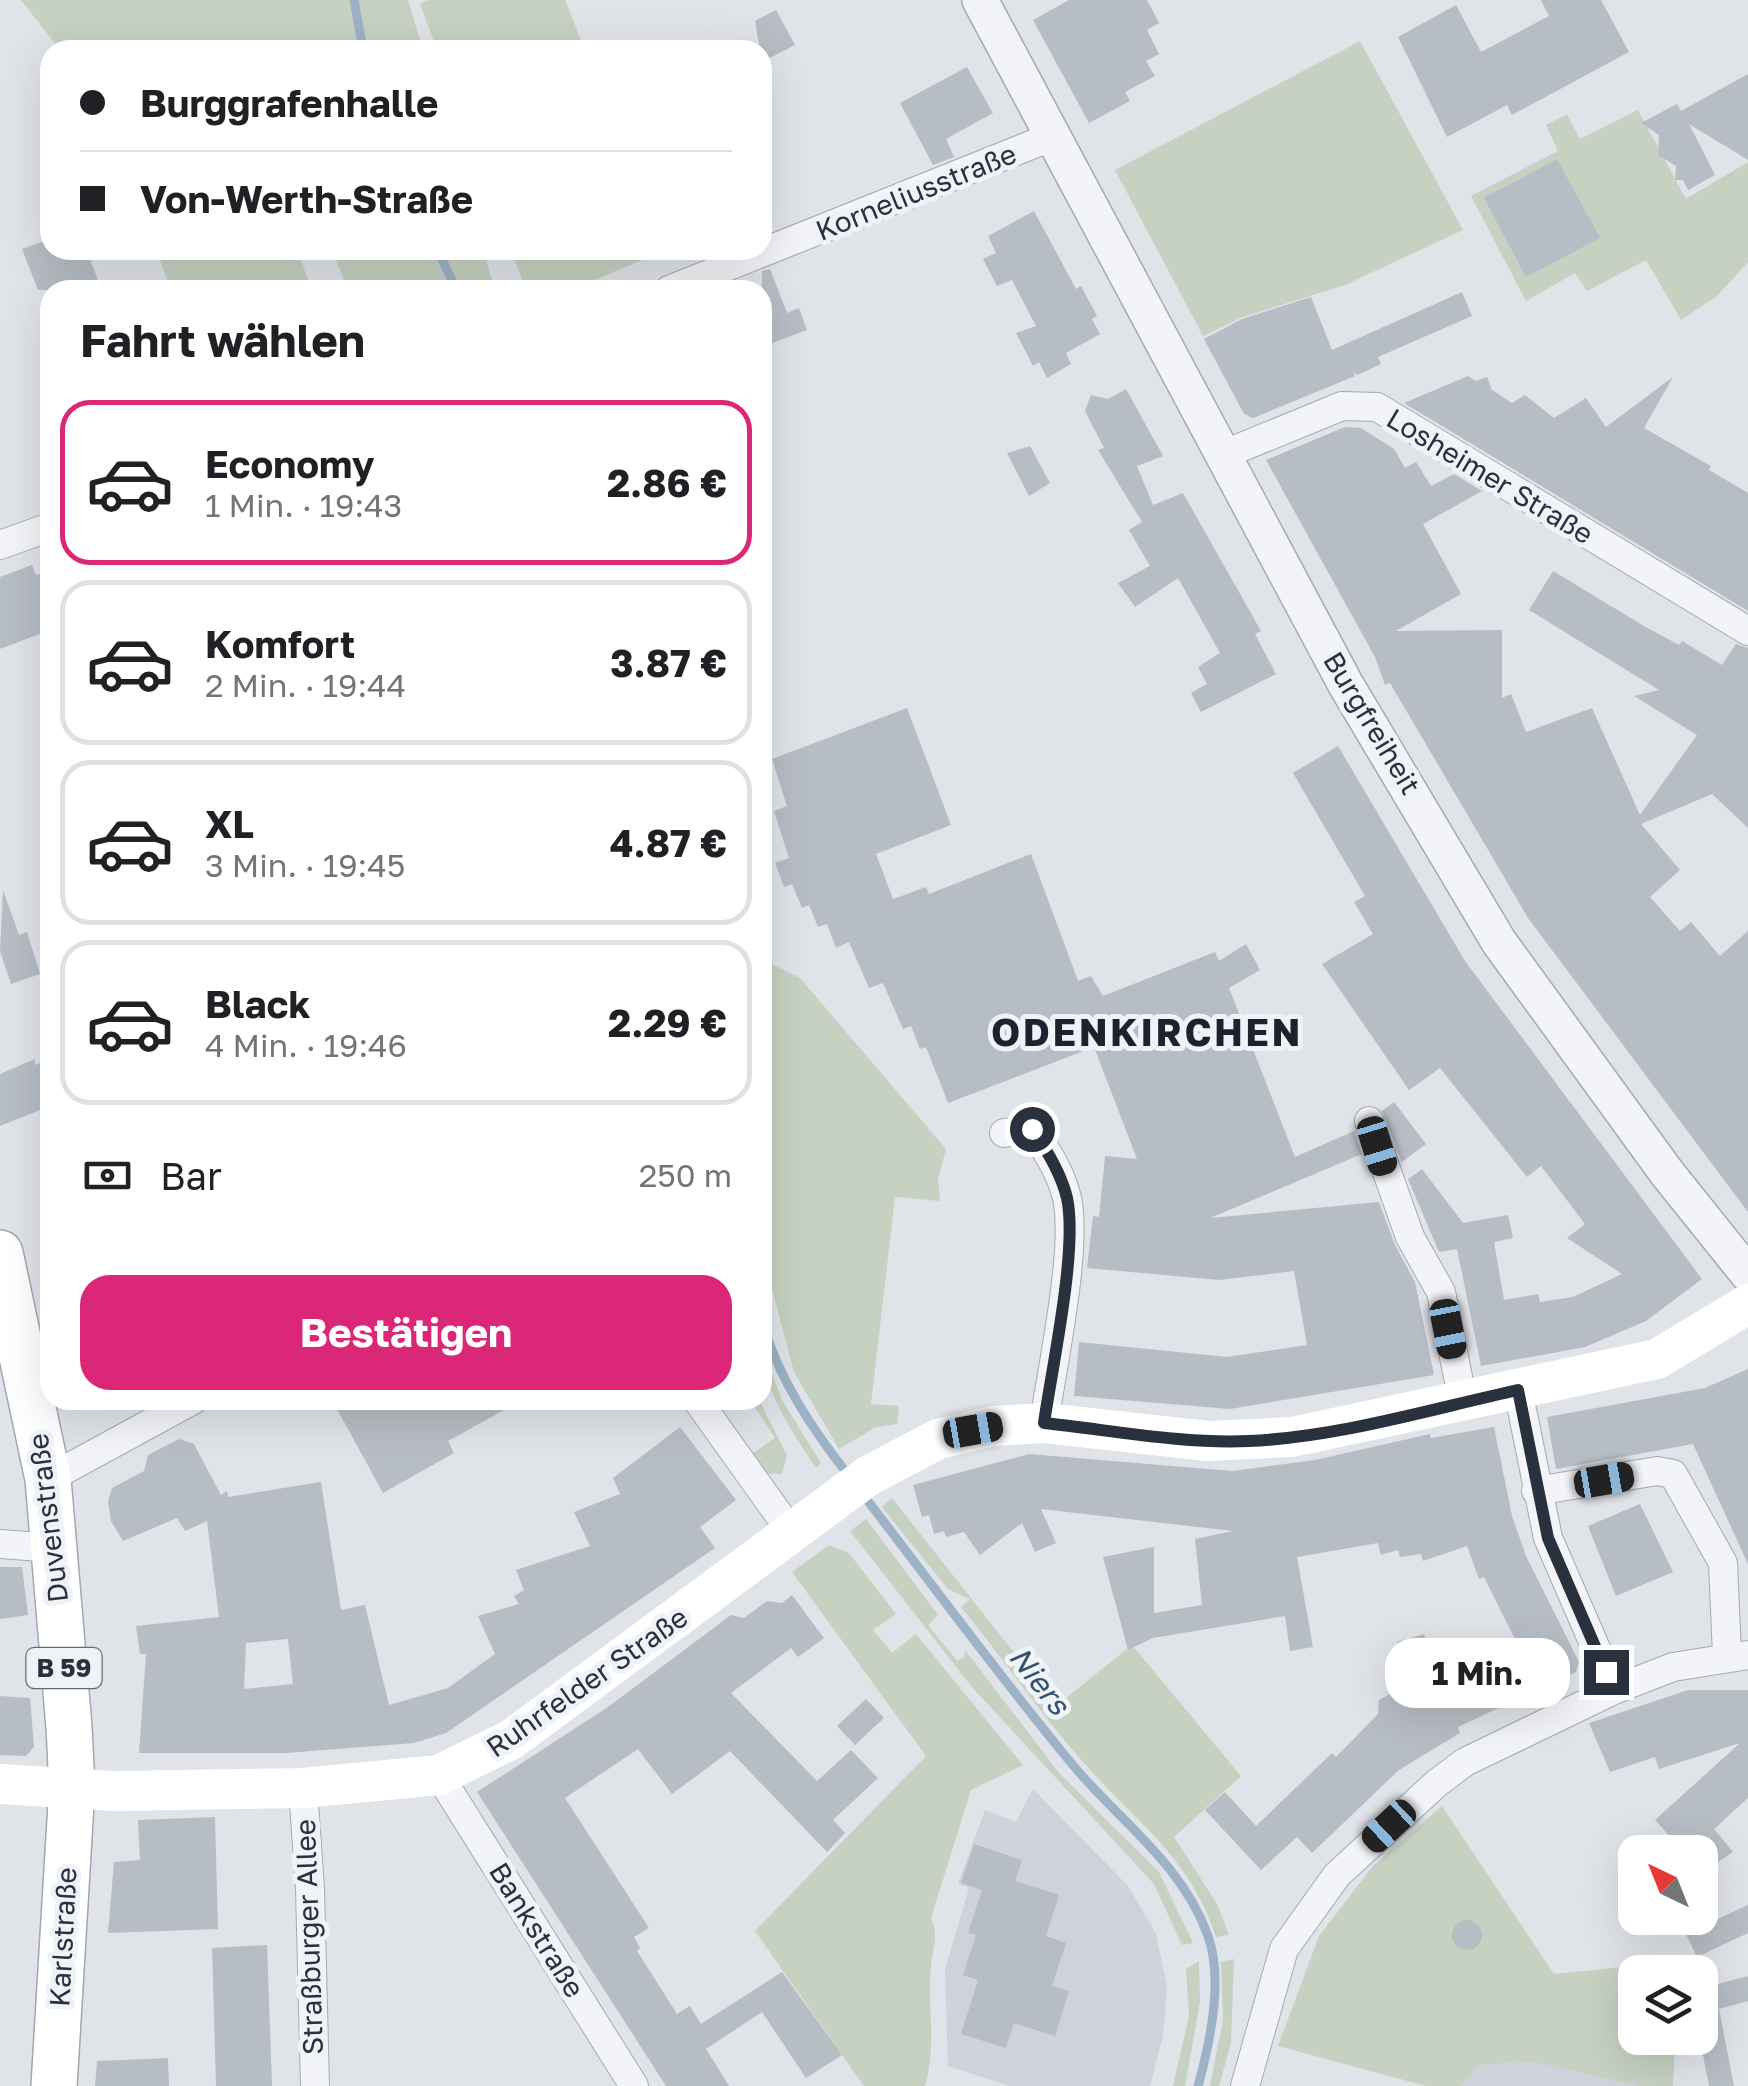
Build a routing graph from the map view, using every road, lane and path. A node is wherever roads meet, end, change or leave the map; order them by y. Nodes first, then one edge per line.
1 (980, 0) edge
2 (1050, 137) junction
3 (772, 249) edge
4 (744, 260) edge
5 (694, 280) edge
6 (1220, 456) junction
7 (40, 531) edge
8 (0, 545) edge
9 (1748, 630) edge
10 (1369, 1121) dead end
11 (1004, 1133) dead end
12 (0, 1254) edge
13 (1748, 1274) edge
14 (1748, 1304) edge
15 (1518, 1390) junction
16 (1462, 1402) junction
17 (175, 1410) edge
18 (705, 1410) edge
19 (1044, 1423) junction
20 (48, 1479) junction
21 (1536, 1491) junction
22 (792, 1533) junction
23 (0, 1544) edge
24 (54, 1548) junction
25 (1738, 1655) edge
26 (1614, 1690) junction
27 (439, 1775) junction
28 (0, 1784) edge
29 (72, 1787) junction
30 (302, 1788) junction
31 (54, 2086) edge
32 (315, 2086) edge
33 (634, 2086) edge
34 (1244, 2086) edge

1 - 2 street, Burgfreiheit
2 - 3 street, Korneliusstraße
2 - 6 street, Burgfreiheit
4 - 5 street, Korneliusstraße
6 - 9 street, Losheimer Straße
6 - 13 street, Burgfreiheit
7 - 8 street
10 - 16 street
11 - 19 street
12 - 20 main road, Duvenstraße / B 59
14 - 15 main road, Ruhrfelder Straße
15 - 16 main road, Ruhrfelder Straße
15 - 21 street
16 - 19 main road, Ruhrfelder Straße
17 - 20 street
18 - 22 street
19 - 22 main road, Ruhrfelder Straße
20 - 24 main road, Duvenstraße / B 59
21 - 25 street
21 - 26 street
22 - 27 main road, Ruhrfelder Straße
23 - 24 street
24 - 29 main road, Duvenstraße / B 59
25 - 26 street
26 - 34 street
27 - 30 main road, Ruhrfelder Straße
27 - 33 street, Bankstraße
28 - 29 main road, Ruhrfelder Straße
29 - 30 main road, Ruhrfelder Straße
29 - 31 main road, Karlstraße / B 59
30 - 32 street, Straßburger Allee

